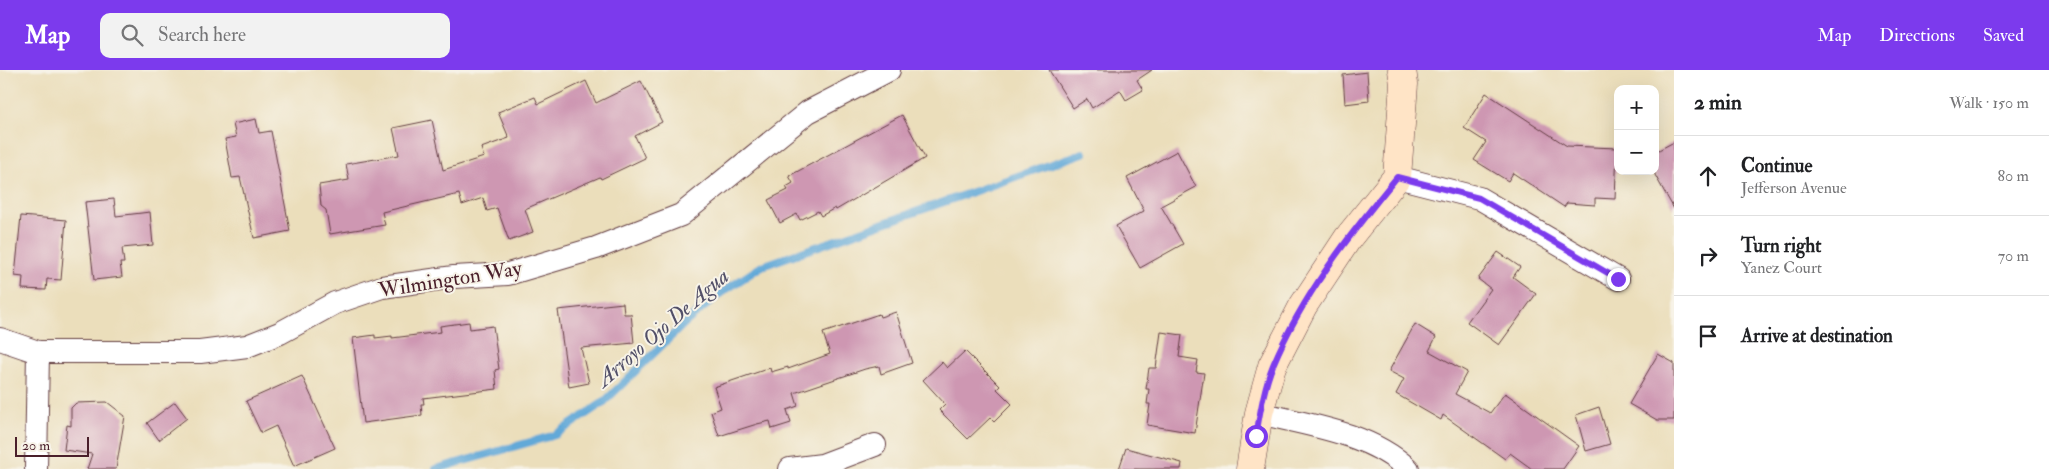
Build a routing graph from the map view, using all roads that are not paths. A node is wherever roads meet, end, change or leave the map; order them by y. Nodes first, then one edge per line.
1 (889, 70) edge
2 (1402, 70) edge
3 (1397, 177) junction
4 (1618, 279) dead end
5 (0, 339) edge
6 (38, 352) junction
7 (1260, 413) junction
8 (875, 445) dead end
9 (36, 469) edge
10 (790, 469) edge
11 (1250, 469) edge
12 (1408, 469) edge

1 - 6 street, Wilmington Way
2 - 3 street
3 - 4 street
3 - 7 street
5 - 6 street, Wilmington Way
6 - 9 street
7 - 11 street
7 - 12 street
8 - 10 street

